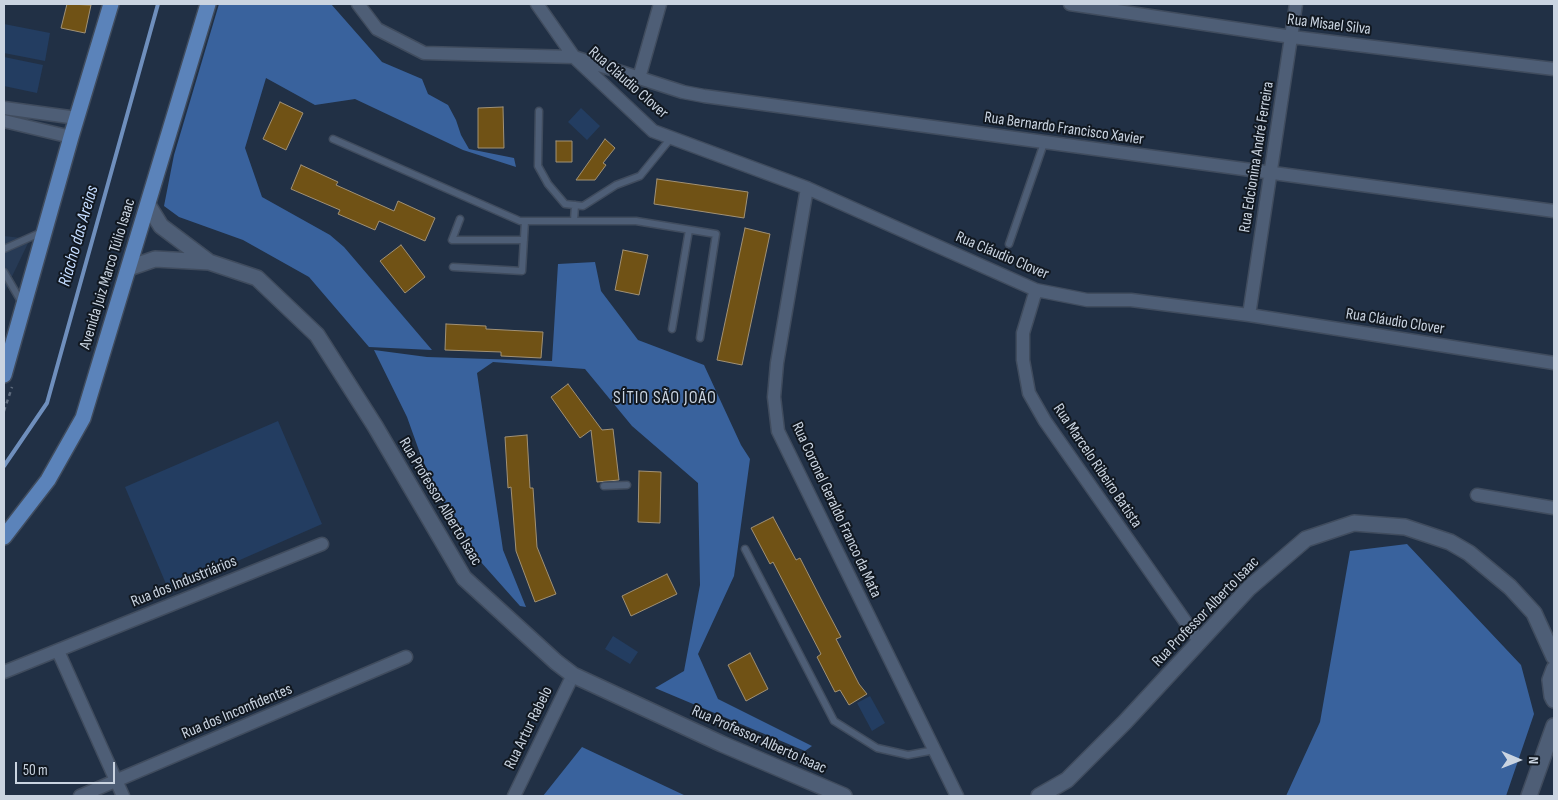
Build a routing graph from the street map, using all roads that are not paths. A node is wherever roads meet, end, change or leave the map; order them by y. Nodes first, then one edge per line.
1 (111, 4) edge
2 (208, 4) edge
3 (358, 4) edge
4 (537, 4) edge
5 (660, 4) edge
6 (1070, 4) edge
7 (1296, 4) edge
8 (1292, 37) junction
9 (574, 57) junction
10 (1554, 68) edge
11 (639, 78) junction
12 (4, 108) edge
13 (539, 111) dead end
14 (77, 118) junction
15 (4, 121) edge
16 (71, 136) junction
17 (671, 138) junction
18 (333, 139) dead end
19 (1044, 143) junction
20 (1270, 173) junction
21 (807, 188) junction
22 (148, 205) junction
23 (575, 205) junction
24 (1554, 211) edge
25 (460, 219) dead end
26 (525, 221) junction
27 (574, 221) junction
28 (45, 230) junction
29 (689, 230) junction
30 (524, 240) junction
31 (1009, 244) dead end
32 (4, 250) edge
33 (209, 262) junction
34 (128, 268) junction
35 (453, 268) dead end
36 (4, 272) edge
37 (1036, 290) junction
38 (24, 306) junction
39 (1249, 316) junction
40 (672, 330) dead end
41 (700, 338) dead end
42 (1554, 363) edge
43 (4, 375) edge
44 (627, 485) dead end
45 (604, 486) dead end
46 (1476, 495) dead end
47 (1554, 508) edge
48 (4, 537) edge
49 (322, 544) dead end
50 (745, 549) dead end
51 (1199, 642) junction
52 (58, 651) junction
53 (406, 657) dead end
54 (1554, 657) edge
55 (1554, 669) edge
56 (4, 672) edge
57 (573, 675) junction
58 (1554, 700) edge
59 (1554, 726) edge
60 (935, 750) junction
61 (116, 781) junction
62 (80, 796) edge
63 (123, 796) edge
64 (514, 796) edge
65 (844, 796) edge
66 (957, 796) edge
67 (1039, 796) edge
68 (1529, 796) edge

1 - 14 main road
2 - 22 main road, Avenida Juiz Marco Túlio Isaac
3 - 9 street, Rua Bernardo Francisco Xavier
4 - 9 street, Rua Cláudio Clover
5 - 11 street
6 - 8 street, Rua Misael Silva
7 - 8 street, Rua Edcionina André Ferreira
8 - 10 street, Rua Misael Silva
8 - 20 street, Rua Edcionina André Ferreira
9 - 11 street, Rua Bernardo Francisco Xavier
9 - 17 street, Rua Cláudio Clover
11 - 19 street, Rua Bernardo Francisco Xavier
12 - 14 street
13 - 23 lane
14 - 16 main road
15 - 16 street
16 - 28 main road
17 - 21 street, Rua Cláudio Clover
17 - 23 lane
18 - 26 lane
19 - 20 street, Rua Bernardo Francisco Xavier
19 - 31 lane
20 - 24 street, Rua Bernardo Francisco Xavier
20 - 39 street, Rua Edcionina André Ferreira
21 - 37 street, Rua Cláudio Clover
21 - 60 street, Rua Coronel Geraldo Franco da Mata
22 - 33 main road
22 - 34 main road, Avenida Juiz Marco Túlio Isaac
23 - 27 lane
25 - 30 lane
26 - 27 lane
26 - 30 lane
27 - 29 lane
28 - 32 lane
28 - 38 main road
29 - 40 lane
29 - 41 lane
30 - 35 lane
33 - 34 main road
33 - 57 main road, Rua Professor Alberto Isaac
34 - 48 main road, Avenida Juiz Marco Túlio Isaac
36 - 38 lane
37 - 39 street, Rua Cláudio Clover
37 - 51 street, Rua Marcelo Ribeiro Batista
38 - 43 main road
39 - 42 street, Rua Cláudio Clover
44 - 45 lane
46 - 47 street
49 - 52 street, Rua dos Industriários
50 - 60 lane
51 - 54 main road, Rua Professor Alberto Isaac
51 - 67 main road, Rua Professor Alberto Isaac
52 - 56 street, Rua dos Industriários
52 - 61 street
53 - 61 street, Rua dos Inconfidentes
55 - 58 main road
57 - 64 street, Rua Artur Rabelo
57 - 65 main road, Rua Professor Alberto Isaac
59 - 68 main road
60 - 66 street, Rua Coronel Geraldo Franco da Mata
61 - 62 street, Rua dos Inconfidentes
61 - 63 street

